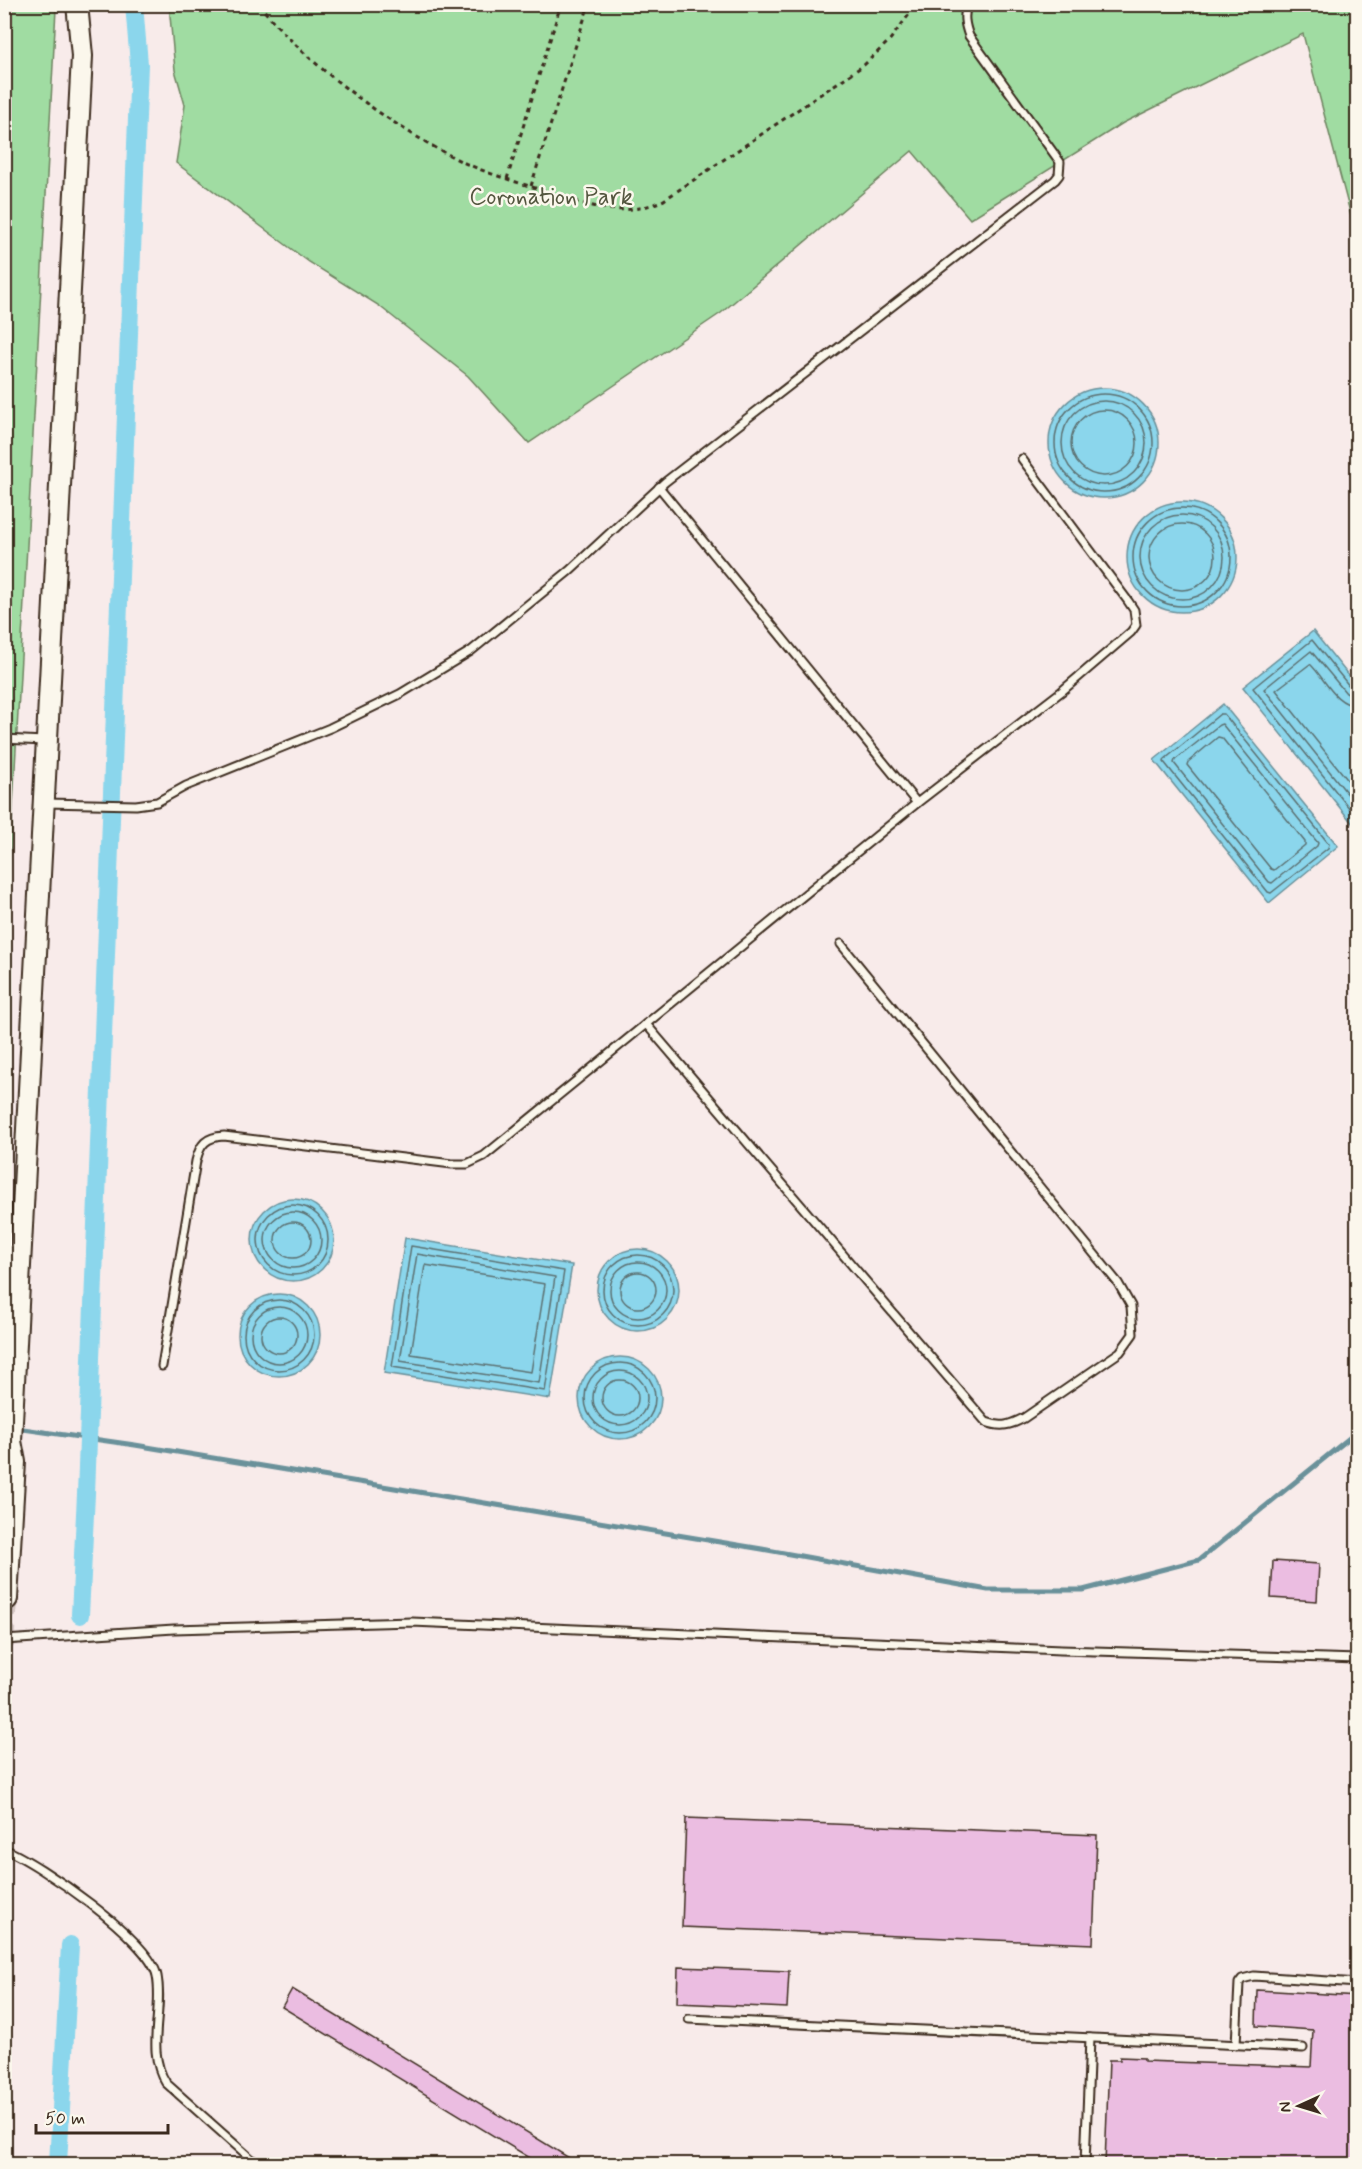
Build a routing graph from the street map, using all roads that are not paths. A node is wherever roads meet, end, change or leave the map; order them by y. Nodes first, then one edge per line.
1 (77, 4) edge
2 (967, 4) edge
3 (1022, 459) dead end
4 (659, 487) junction
5 (4, 739) edge
6 (47, 741) junction
7 (43, 803) junction
8 (917, 803) junction
9 (841, 944) dead end
10 (646, 1024) junction
11 (21, 1243) junction
12 (4, 1288) edge
13 (162, 1366) dead end
14 (8, 1447) edge
15 (7, 1599) dead end
16 (4, 1640) edge
17 (1358, 1659) edge
18 (4, 1849) edge
19 (1358, 1983) edge
20 (689, 2019) dead end
21 (1090, 2038) junction
22 (1236, 2045) junction
23 (1303, 2048) dead end
24 (257, 2164) edge
25 (1085, 2164) edge

1 - 6 street
2 - 4 lane
3 - 8 lane
4 - 7 lane
4 - 8 lane
5 - 6 lane
6 - 7 street
7 - 11 street
8 - 10 lane
9 - 10 lane
10 - 13 lane
11 - 12 lane
11 - 14 street
14 - 15 street
16 - 17 lane
18 - 24 lane
19 - 22 lane
20 - 21 lane
21 - 22 lane
21 - 25 lane
22 - 23 lane

